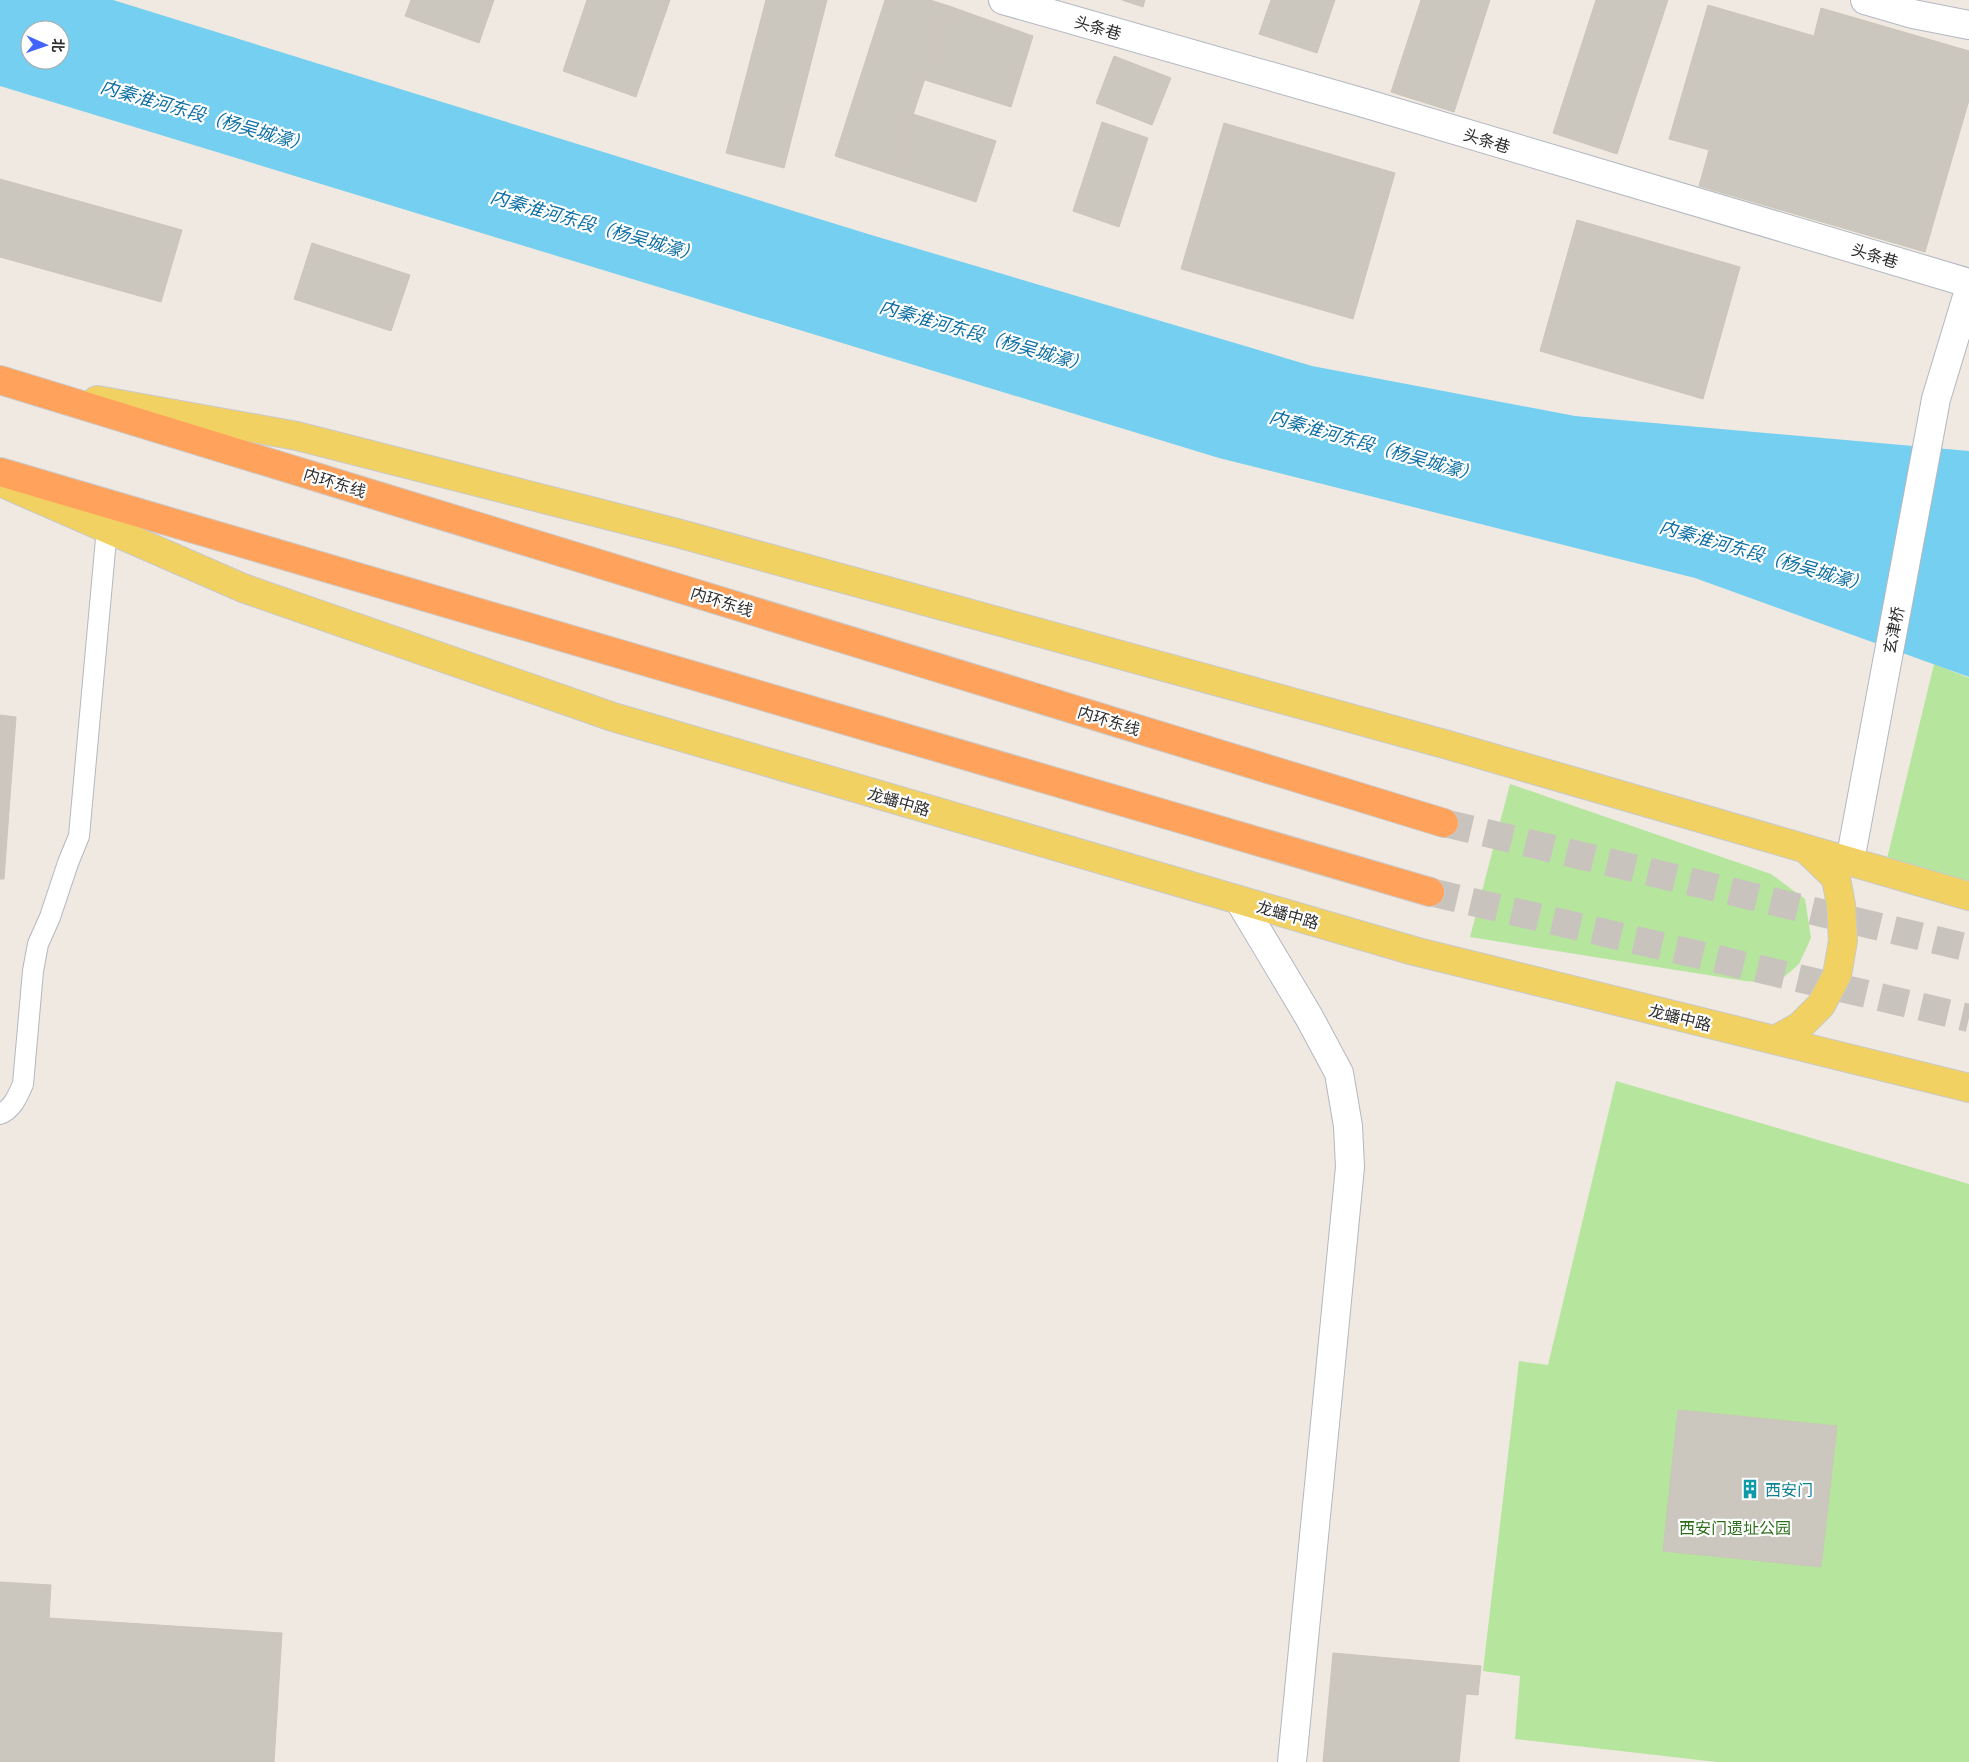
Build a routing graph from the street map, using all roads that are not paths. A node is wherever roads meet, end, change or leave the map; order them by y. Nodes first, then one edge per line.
1 (1003, 0) edge
2 (1865, 0) edge
3 (1915, 7) edge
4 (1969, 25) edge
5 (1969, 283) edge
6 (1969, 290) edge
7 (0, 380) edge
8 (29, 388) junction
9 (0, 472) edge
10 (0, 482) edge
11 (107, 528) junction
12 (1444, 823) tunnel mouth
13 (1807, 850) junction
14 (1850, 861) junction
15 (1430, 892) tunnel mouth
16 (1969, 896) edge
17 (1239, 900) junction
18 (1775, 1040) junction
19 (1969, 1088) edge
20 (0, 1114) edge
21 (1292, 1762) edge

1 - 5 street, 头条巷
2 - 3 street
3 - 4 street
6 - 14 street, 玄津桥
7 - 8 highway, 内环东线
8 - 12 highway, 内环东线
8 - 13 main road
9 - 15 highway
10 - 11 main road, 龙蟠中路
11 - 17 main road, 龙蟠中路
11 - 20 lane
13 - 14 main road
13 - 18 main road
14 - 16 main road
17 - 18 main road, 龙蟠中路
17 - 21 street
18 - 19 main road, 龙蟠中路

